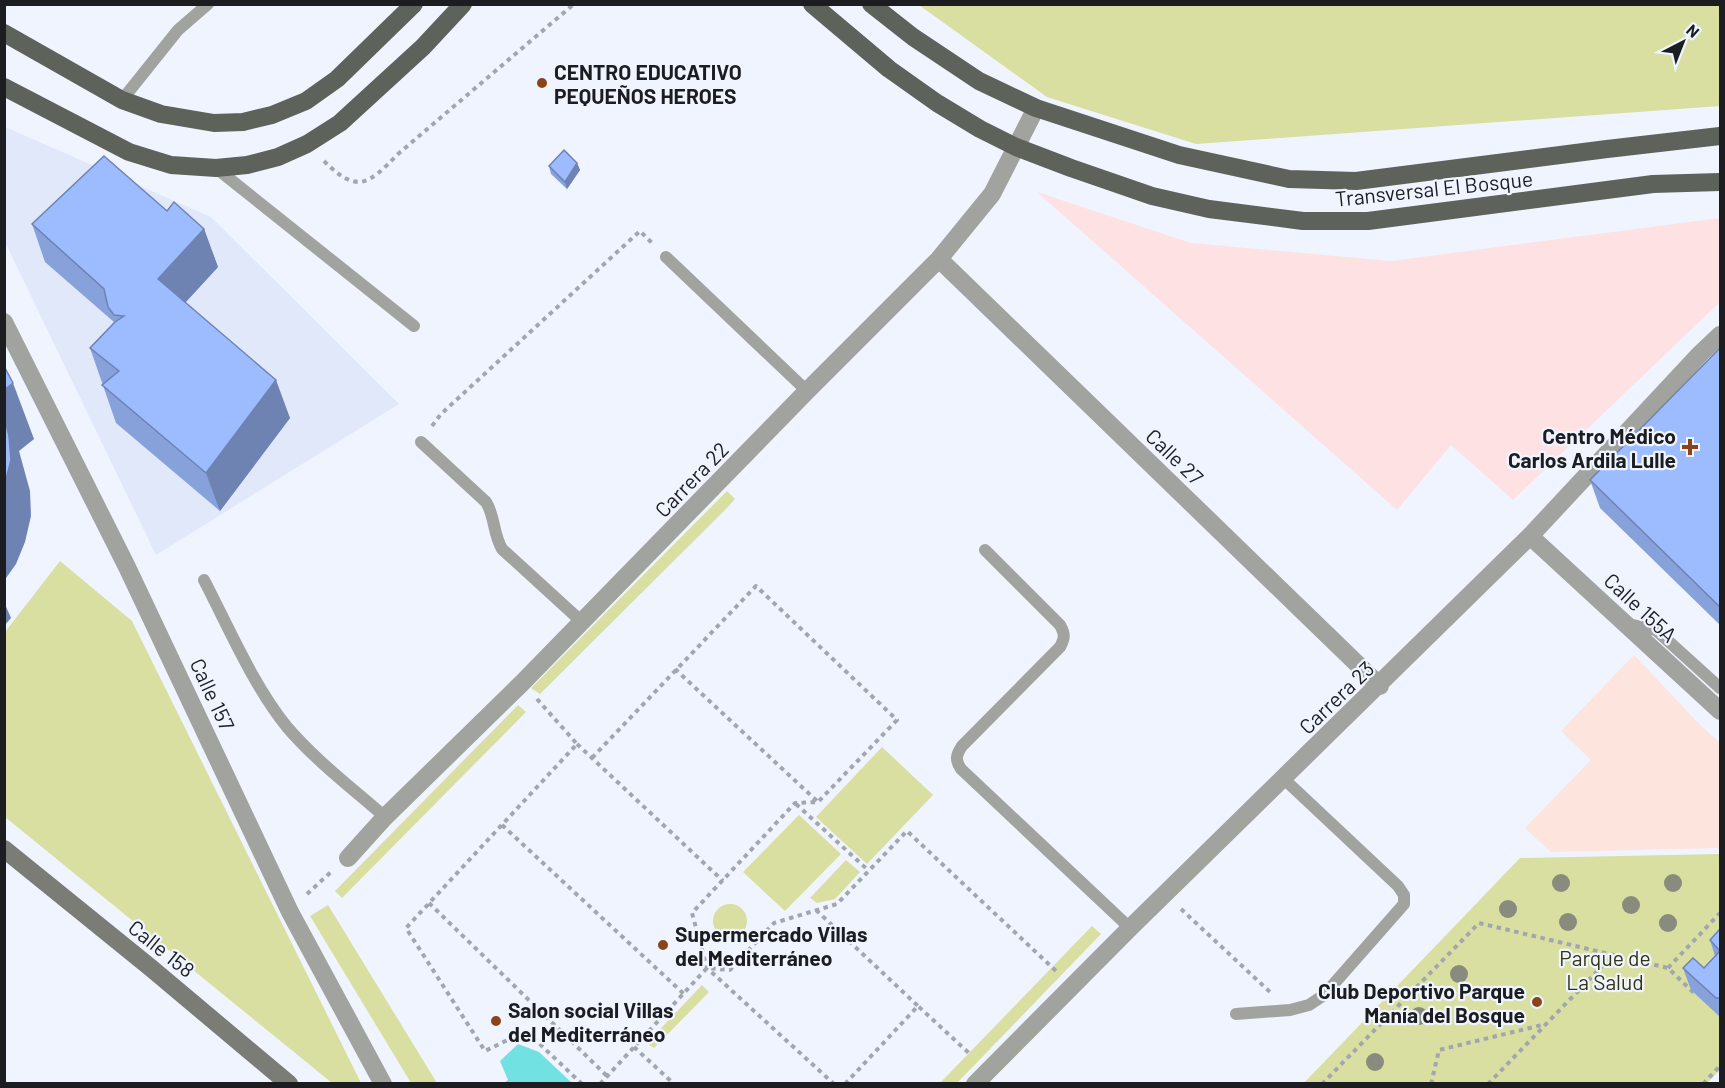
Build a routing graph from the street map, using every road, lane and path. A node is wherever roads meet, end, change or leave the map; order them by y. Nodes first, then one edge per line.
1 (208, 4) edge
2 (414, 4) edge
3 (463, 4) edge
4 (574, 4) edge
5 (812, 4) edge
6 (871, 4) edge
7 (4, 33) edge
8 (4, 87) edge
9 (122, 100) junction
10 (1036, 108) junction
11 (1720, 136) edge
12 (307, 144) junction
13 (1016, 147) junction
14 (216, 168) junction
15 (1720, 182) edge
16 (666, 257) joint
17 (939, 259) junction
18 (4, 322) edge
19 (414, 326) dead end
20 (1720, 335) edge
21 (807, 391) junction
22 (421, 442) joint
23 (1530, 536) junction
24 (985, 550) dead end
25 (204, 580) dead end
26 (582, 622) junction
27 (1626, 624) junction
28 (675, 669) junction
29 (522, 683) junction
30 (1380, 686) junction
31 (1720, 688) edge
32 (1720, 711) edge
33 (577, 744) junction
34 (592, 758) junction
35 (1284, 779) junction
36 (818, 802) junction
37 (795, 803) junction
38 (385, 817) junction
39 (502, 825) junction
40 (4, 849) edge
41 (348, 858) joint
42 (869, 872) junction
43 (723, 880) junction
44 (1165, 895) junction
45 (429, 903) junction
46 (816, 910) junction
47 (290, 912) junction
48 (1720, 913) edge
49 (1130, 928) junction
50 (1614, 955) junction
51 (707, 968) junction
52 (1668, 968) junction
53 (1048, 979) dead end
54 (684, 994) junction
55 (1698, 996) edge
56 (918, 1006) junction
57 (1290, 1010) junction
58 (1236, 1014) dead end
59 (1544, 1025) junction
60 (634, 1047) junction
61 (975, 1058) dead end
62 (1720, 1066) edge
63 (607, 1076) junction
64 (289, 1083) edge
65 (383, 1083) edge
66 (582, 1083) edge
67 (600, 1083) edge
68 (674, 1083) edge
69 (834, 1083) edge
70 (844, 1083) edge
71 (975, 1083) edge
72 (1322, 1083) edge
73 (1431, 1083) edge
74 (1488, 1083) edge
75 (1703, 1083) edge

1 - 9 lane
2 - 9 main road
3 - 12 main road
4 - 12 path
5 - 13 main road, Transversal El Bosque
6 - 10 main road, Transversal El Bosque
7 - 9 main road
8 - 14 main road
10 - 11 main road, Transversal El Bosque
10 - 13 street, Carrera 22
12 - 14 main road
13 - 15 main road, Transversal El Bosque
13 - 17 street, Carrera 22
14 - 19 lane
16 - 21 lane
16 - 22 path
17 - 21 street, Carrera 22
17 - 30 street, Calle 27
18 - 47 street, Calle 157
20 - 23 street, Carrera 23
21 - 26 street, Carrera 22
22 - 26 lane
23 - 27 street, Calle 155A
23 - 30 street, Carrera 23
24 - 49 lane
25 - 38 lane
26 - 29 street, Carrera 22
27 - 31 lane
27 - 32 street, Calle 155A
28 - 34 path
28 - 36 path
28 - 36 path
29 - 33 path
29 - 38 street, Carrera 22
30 - 35 street, Carrera 23
33 - 34 path
33 - 39 path
34 - 43 path
35 - 44 street, Carrera 23
35 - 57 lane
36 - 37 path
37 - 42 path
37 - 43 path
38 - 41 street, Carrera 22
39 - 45 path
39 - 54 path
40 - 64 street, Calle 158
41 - 47 path
42 - 46 path
42 - 53 path
43 - 51 path
44 - 49 street, Carrera 23
44 - 57 path
45 - 63 path
45 - 66 path
46 - 51 path
46 - 56 path
47 - 65 street, Calle 157
48 - 52 path
49 - 71 street, Carrera 23
50 - 52 path
50 - 59 path
50 - 72 path
51 - 54 path
51 - 69 path
52 - 55 path
54 - 60 path
56 - 61 path
56 - 70 path
57 - 58 lane
59 - 73 path
59 - 74 path
60 - 63 path
60 - 68 path
62 - 75 path
63 - 67 path

